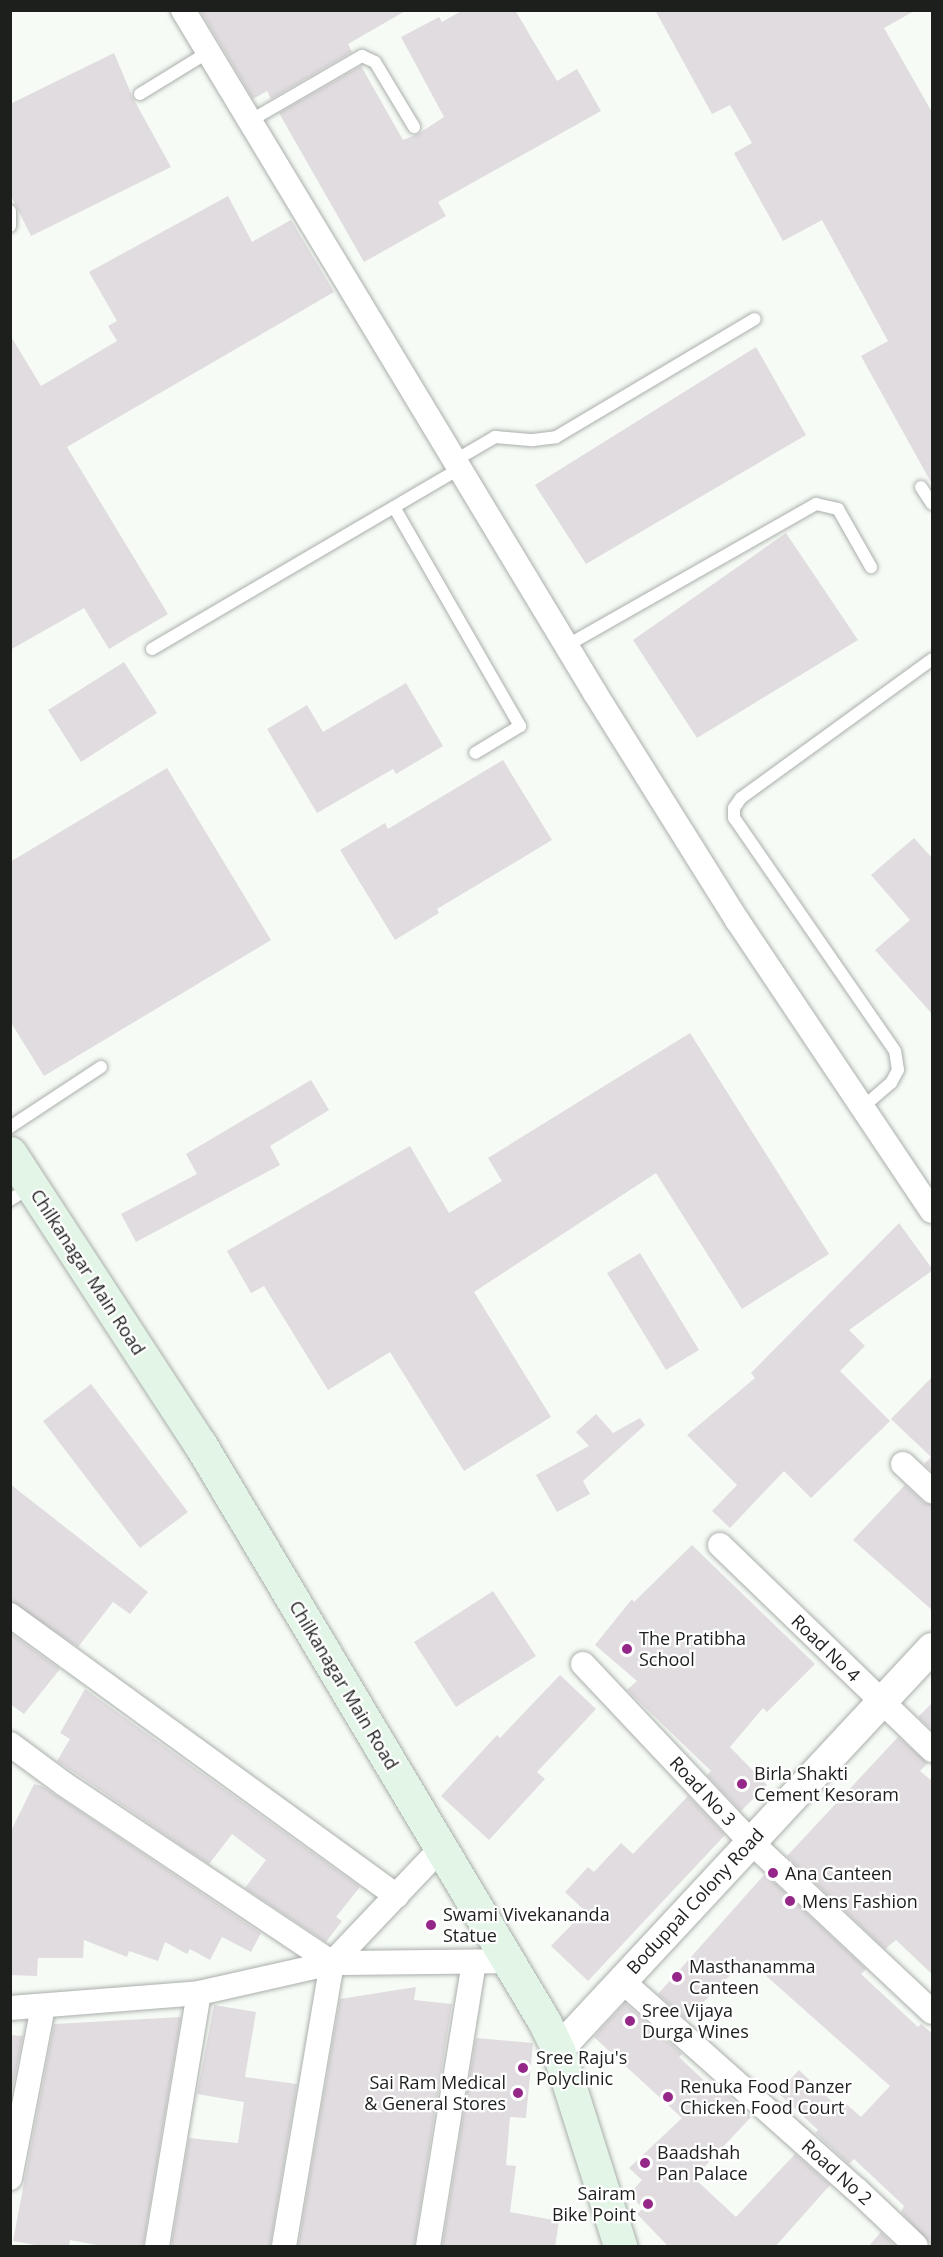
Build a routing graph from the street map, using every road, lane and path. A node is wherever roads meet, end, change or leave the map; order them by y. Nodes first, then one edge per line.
1 (183, 10) edge
2 (207, 53) junction
3 (140, 94) dead end
4 (248, 123) junction
5 (414, 127) dead end
6 (10, 211) edge
7 (10, 226) edge
8 (755, 319) dead end
9 (456, 465) junction
10 (921, 487) dead end
11 (933, 504) edge
12 (394, 507) junction
13 (871, 567) dead end
14 (566, 646) junction
15 (152, 650) dead end
16 (933, 659) edge
17 (475, 753) dead end
18 (101, 1067) dead end
19 (863, 1107) junction
20 (10, 1127) edge
21 (10, 1153) edge
22 (21, 1193) edge
23 (933, 1211) edge
24 (903, 1464) dead end
25 (933, 1491) edge
26 (720, 1545) dead end
27 (10, 1615) edge
28 (933, 1648) edge
29 (583, 1664) dead end
30 (881, 1701) junction
31 (10, 1744) edge
32 (933, 1750) edge
33 (751, 1842) junction
34 (441, 1848) junction
35 (397, 1896) junction
36 (509, 1961) junction
37 (332, 1963) junction
38 (474, 1963) junction
39 (621, 1980) junction
40 (199, 1992) junction
41 (43, 2006) junction
42 (10, 2008) edge
43 (933, 2012) edge
44 (558, 2050) junction
45 (10, 2178) edge
46 (623, 2241) edge
47 (157, 2247) edge
48 (284, 2247) edge
49 (428, 2247) edge
50 (916, 2247) edge

1 - 2 street
2 - 3 lane
2 - 4 street
4 - 5 lane
4 - 9 street
6 - 7 lane
8 - 9 lane
9 - 12 lane
9 - 14 street
10 - 11 lane
12 - 15 lane
12 - 17 lane
13 - 14 lane
14 - 19 street
16 - 19 lane
18 - 20 lane
19 - 23 street
21 - 22 main road, Chilkanagar Main Road
22 - 34 main road, Chilkanagar Main Road
24 - 25 street
26 - 30 street, Road No 4
27 - 35 street
28 - 30 street, Boduppal Colony Road
29 - 33 street, Road No 3
30 - 32 street, Road No 4
30 - 33 street, Boduppal Colony Road
31 - 37 street
33 - 39 street, Boduppal Colony Road
33 - 43 street, Road No 3
34 - 35 street
34 - 36 main road, Chilkanagar Main Road
35 - 37 street
36 - 38 street
36 - 44 main road, Chilkanagar Main Road
37 - 38 street
37 - 40 street
37 - 48 street
38 - 49 street
39 - 44 street, Boduppal Colony Road
39 - 50 street, Road No 2
40 - 41 street
40 - 47 street
41 - 42 street
41 - 45 street
44 - 46 main road, Chilkanagar Main Road

